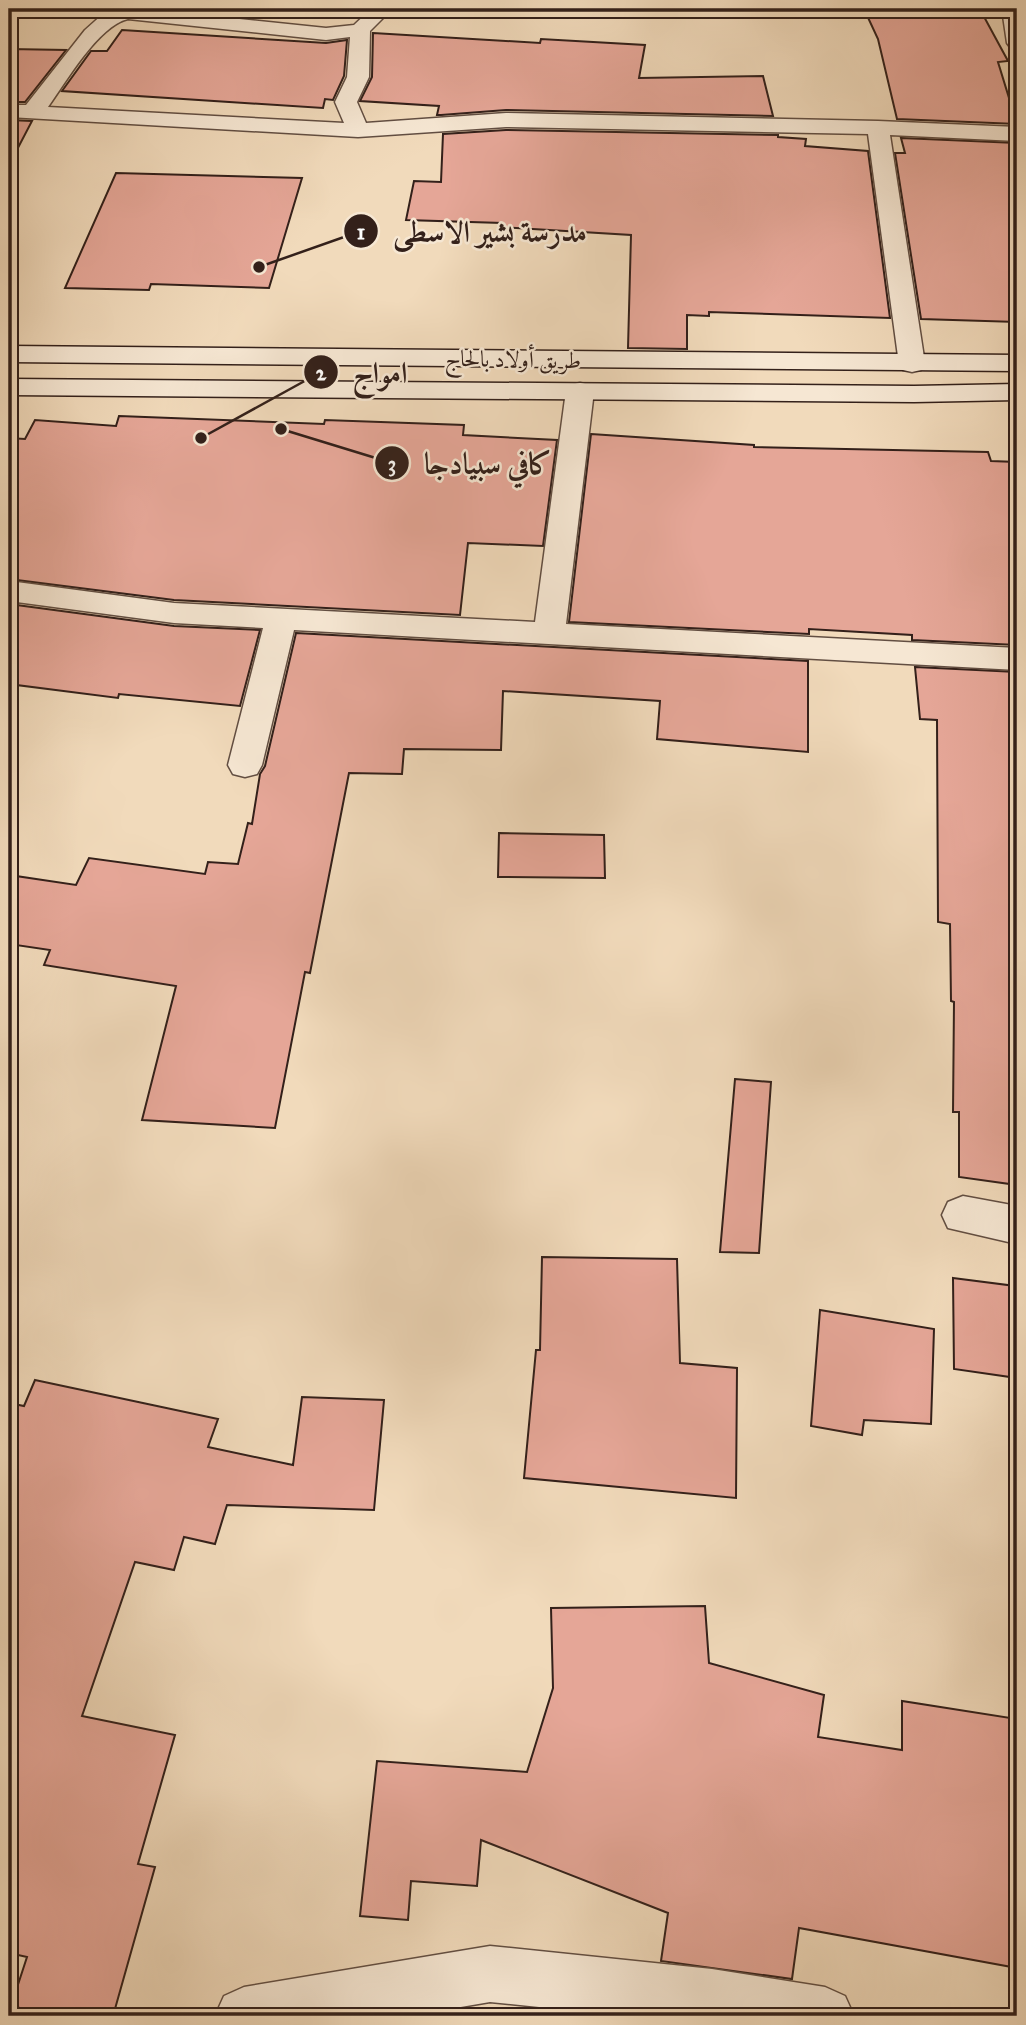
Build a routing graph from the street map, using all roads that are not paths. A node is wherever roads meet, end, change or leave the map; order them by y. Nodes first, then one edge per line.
1 (382, 9) edge
2 (1012, 9) edge
3 (360, 30) junction
4 (1017, 43) edge
5 (9, 111) edge
6 (33, 111) junction
7 (878, 128) junction
8 (358, 130) junction
9 (1017, 134) edge
10 (9, 354) edge
11 (1017, 363) edge
12 (912, 365) junction
13 (9, 387) edge
14 (580, 391) junction
15 (1017, 392) edge
16 (9, 591) edge
17 (281, 618) junction
18 (549, 633) junction
19 (1017, 659) edge
20 (245, 765) dead end
21 (963, 1216) dead end
22 (1017, 1225) edge
23 (244, 2016) edge
24 (825, 2016) edge

1 - 3 street
2 - 4 street
3 - 6 street
3 - 8 street
5 - 6 street
6 - 8 street
7 - 8 street
7 - 9 street
7 - 12 street
10 - 12 street, طريق أولاد بالحاج
11 - 12 street, طريق أولاد بالحاج
13 - 14 street, طريق أولاد بالحاج
14 - 15 street, طريق أولاد بالحاج
14 - 18 street
16 - 17 street
17 - 18 street
17 - 20 street
18 - 19 street
21 - 22 street
23 - 24 street

